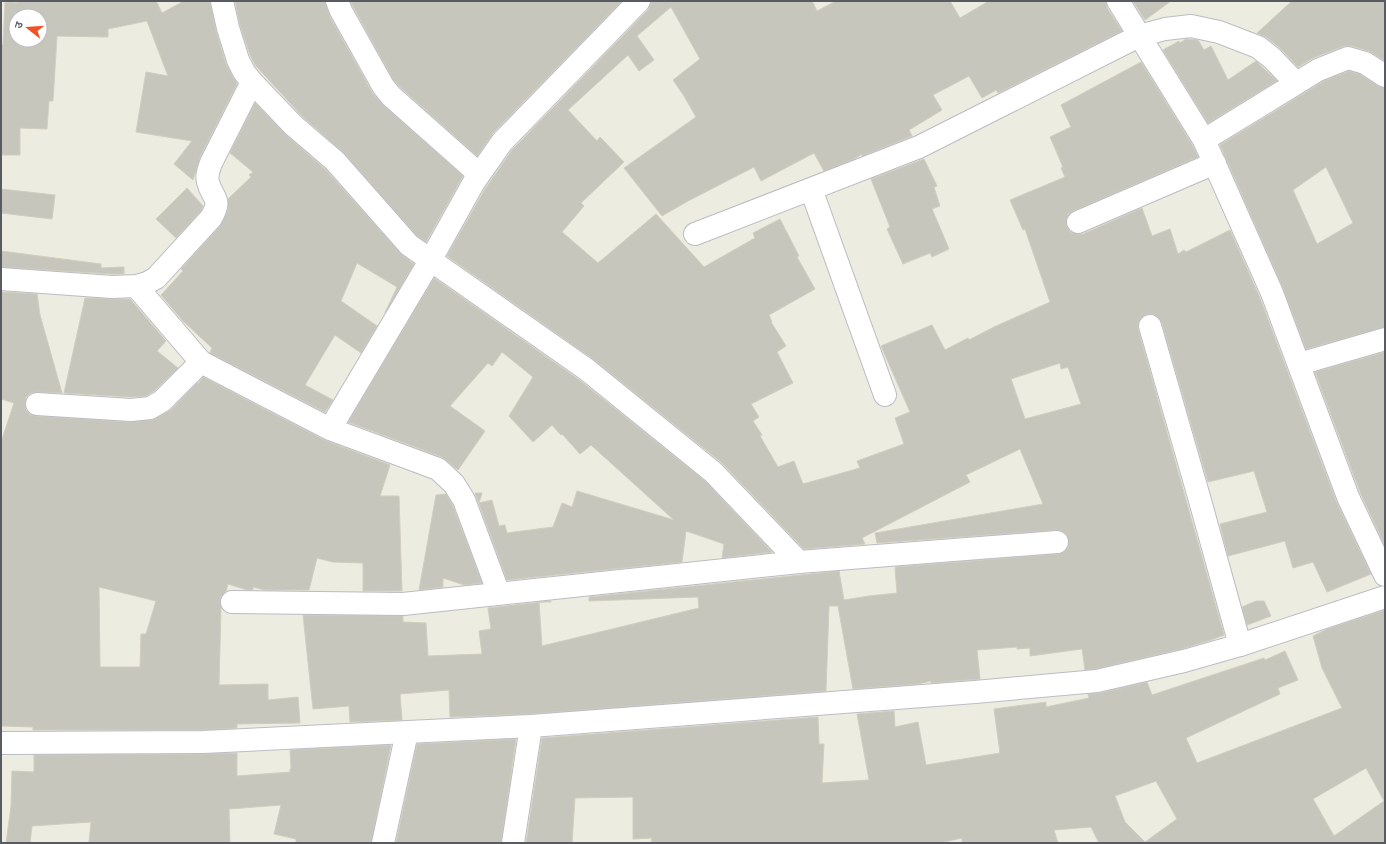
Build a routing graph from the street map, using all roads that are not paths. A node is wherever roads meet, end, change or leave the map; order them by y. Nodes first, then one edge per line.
1 (222, 1) edge
2 (337, 1) edge
3 (639, 1) edge
4 (1118, 1) edge
5 (1139, 36) junction
6 (1385, 76) edge
7 (252, 82) junction
8 (1296, 83) junction
9 (1204, 140) junction
10 (1215, 163) junction
11 (479, 174) junction
12 (811, 189) junction
13 (1078, 222) dead end
14 (695, 234) dead end
15 (430, 261) junction
16 (1, 279) edge
17 (136, 286) junction
18 (1150, 326) dead end
19 (1385, 339) edge
20 (201, 362) junction
21 (1298, 364) junction
22 (886, 395) dead end
23 (37, 404) dead end
24 (330, 429) junction
25 (1057, 542) dead end
26 (799, 562) junction
27 (1385, 575) edge
28 (499, 594) junction
29 (1385, 597) edge
30 (232, 602) dead end
31 (1240, 645) junction
32 (531, 726) junction
33 (407, 732) junction
34 (1, 743) edge
35 (383, 843) edge
36 (513, 843) edge

1 - 7 street
2 - 11 street
3 - 11 street
4 - 5 street
5 - 8 street
5 - 9 street
5 - 12 street
6 - 8 street
7 - 15 street
7 - 17 street
8 - 9 street
9 - 10 street
10 - 13 street
10 - 21 street
11 - 15 street
12 - 14 street
12 - 22 street
15 - 24 street
15 - 26 street
16 - 17 street
17 - 20 street
18 - 31 street
19 - 21 street
20 - 23 street
20 - 24 street
21 - 27 street
24 - 28 street
25 - 26 street
26 - 28 street
28 - 30 street
29 - 31 street
31 - 32 street
32 - 33 street
32 - 36 street
33 - 34 street
33 - 35 street

